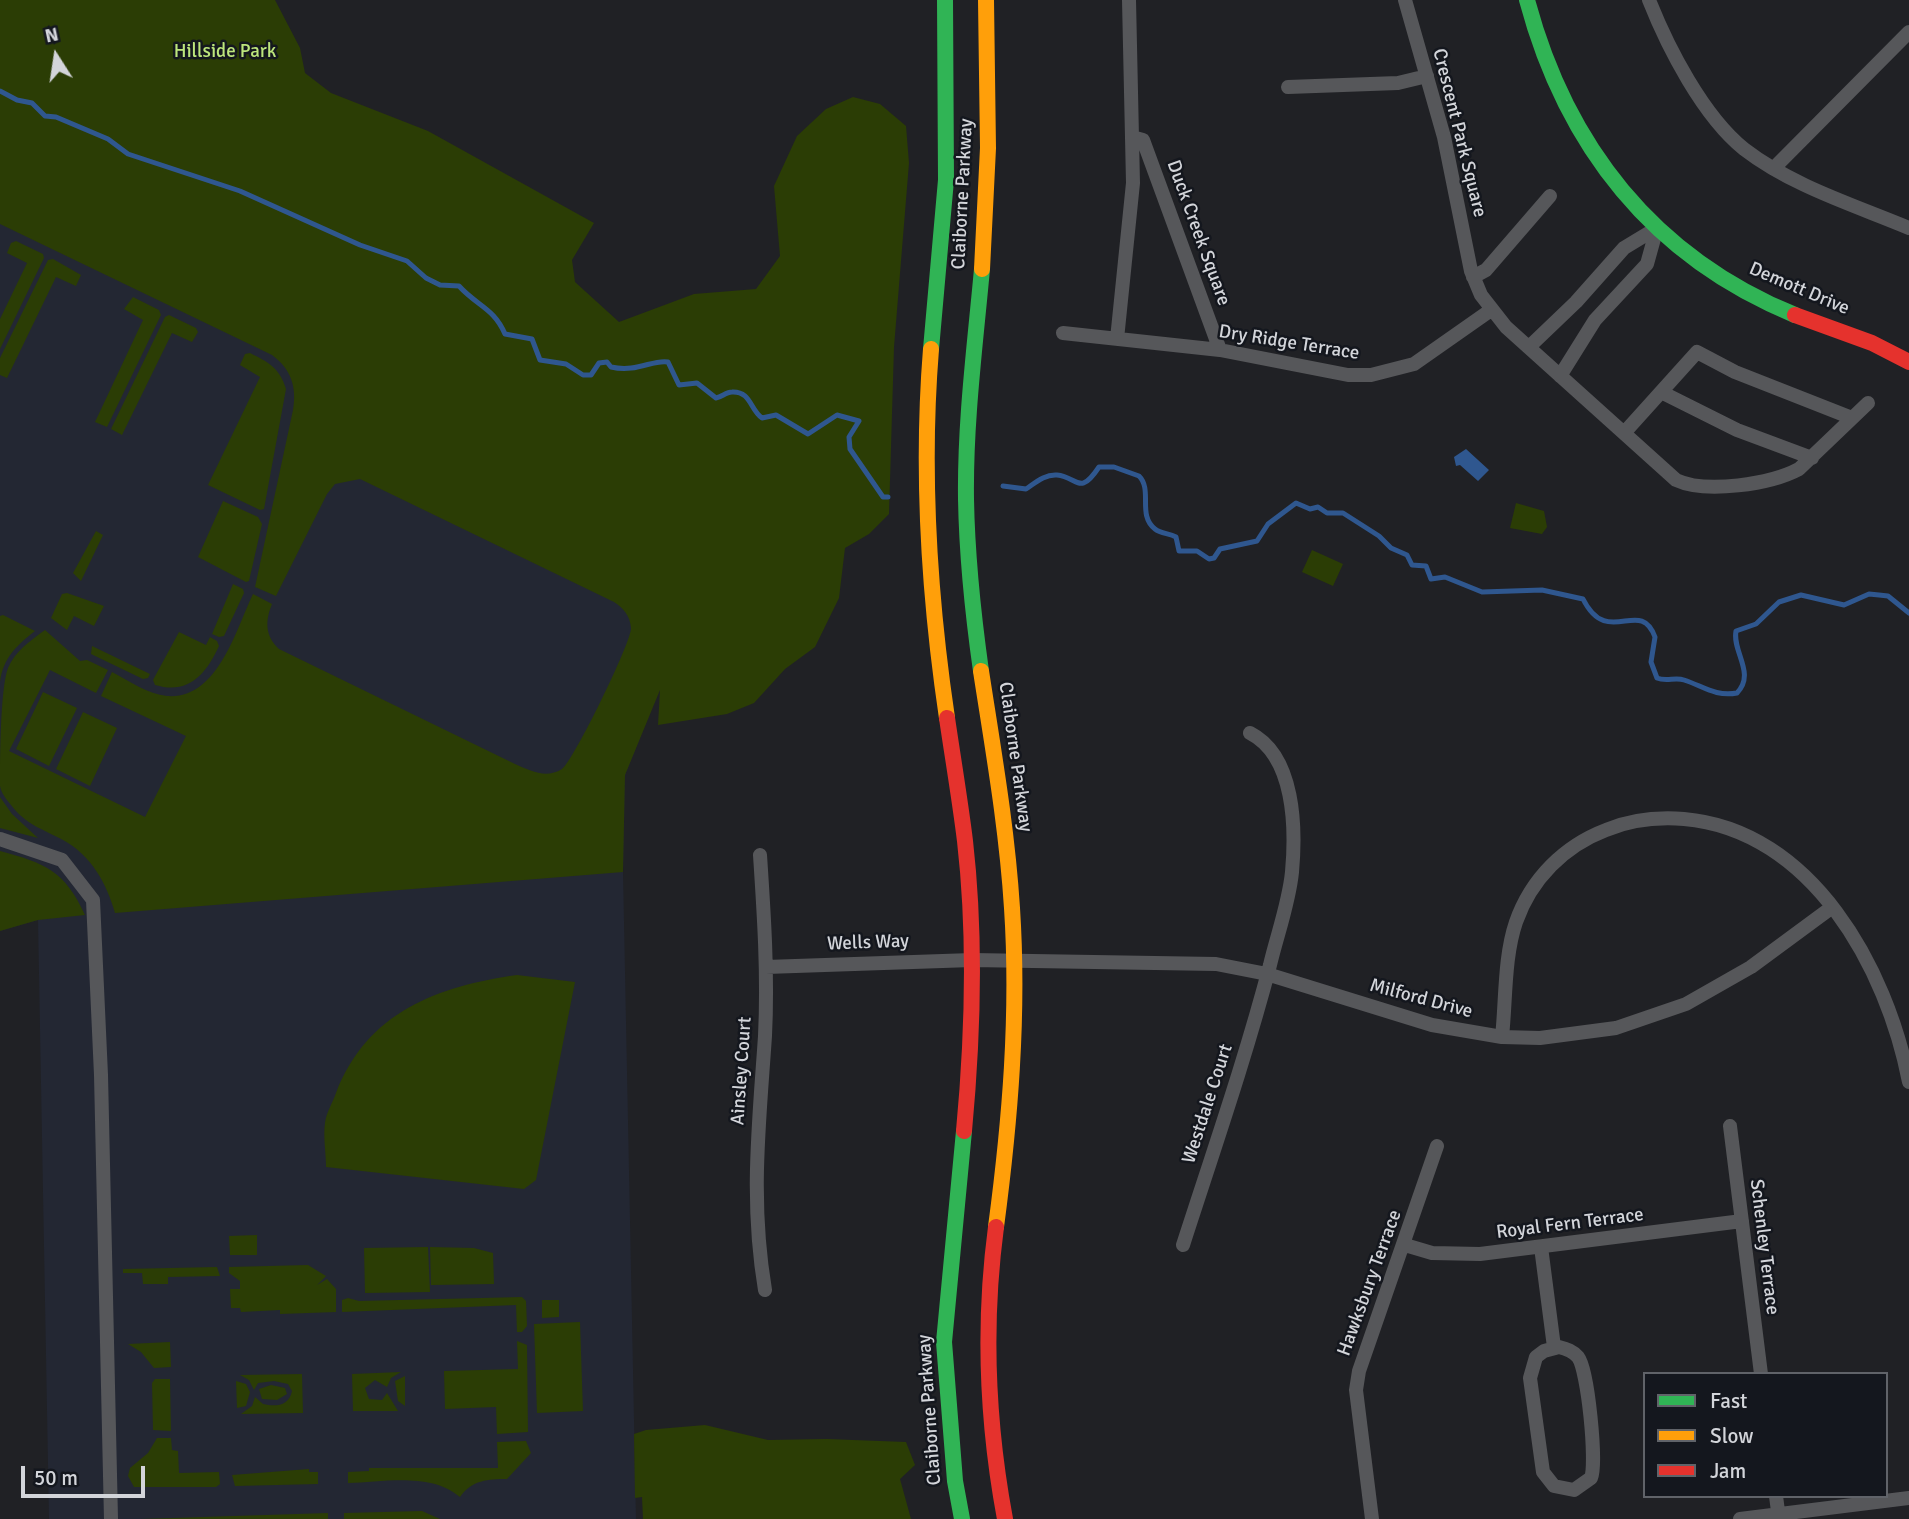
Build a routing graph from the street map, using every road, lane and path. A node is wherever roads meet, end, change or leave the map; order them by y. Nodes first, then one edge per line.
1 (945, 0) edge
2 (986, 0) edge
3 (1129, 0) edge
4 (1405, 0) edge
5 (1527, 0) edge
6 (1649, 0) edge
7 (1909, 32) edge
8 (1427, 76) junction
9 (1288, 87) dead end
10 (1132, 137) junction
11 (1774, 168) junction
12 (1550, 195) dead end
13 (1909, 228) edge
14 (1657, 229) junction
15 (1473, 277) junction
16 (1576, 302) junction
17 (1491, 310) junction
18 (1595, 320) junction
19 (1063, 333) dead end
20 (1117, 339) junction
21 (1529, 347) junction
22 (1220, 350) junction
23 (1909, 362) edge
24 (1560, 376) junction
25 (1661, 392) junction
26 (1868, 403) dead end
27 (1852, 418) junction
28 (1624, 433) junction
29 (1812, 458) junction
30 (1250, 733) dead end
31 (0, 839) edge
32 (760, 855) dead end
33 (1831, 908) junction
34 (972, 960) junction
35 (1014, 961) junction
36 (766, 967) junction
37 (1268, 974) junction
38 (1503, 1037) junction
39 (1909, 1082) edge
40 (1730, 1126) dead end
41 (1437, 1146) dead end
42 (1742, 1222) junction
43 (1182, 1245) dead end
44 (1405, 1245) junction
45 (1541, 1247) junction
46 (765, 1290) dead end
47 (1554, 1347) junction
48 (1761, 1372) edge
49 (1776, 1498) edge
50 (1909, 1498) edge
51 (1779, 1517) edge
52 (111, 1519) edge
53 (962, 1519) edge
54 (1004, 1519) edge
55 (1372, 1519) edge
56 (1740, 1519) edge

1 - 34 main road, Claiborne Parkway
2 - 35 main road, Claiborne Parkway
3 - 10 street, Duck Creek Square
4 - 8 street, Crescent Park Square
5 - 14 main road, Demott Drive
6 - 11 street
7 - 11 street
8 - 9 street
8 - 15 street, Crescent Park Square
10 - 20 street, Duck Creek Square
10 - 22 street, Duck Creek Square
11 - 13 street
12 - 15 street
14 - 16 street
14 - 18 street
14 - 23 main road, Demott Drive
15 - 17 street, Crescent Park Square
16 - 18 street
16 - 21 street
17 - 21 street, Crescent Park Square
17 - 22 street, Dry Ridge Terrace
18 - 24 street
19 - 20 street, Dry Ridge Terrace
20 - 22 street, Dry Ridge Terrace
21 - 24 street, Crescent Park Square
24 - 28 street, Crescent Park Square
25 - 27 street
25 - 28 street
25 - 29 street
26 - 27 street, Crescent Park Square
27 - 29 street, Crescent Park Square
28 - 29 street, Crescent Park Square
30 - 37 street, Westdale Court
31 - 52 street
32 - 36 street, Ainsley Court
33 - 38 street, Milford Drive
33 - 38 street
33 - 39 street
34 - 35 street, Milford Drive
34 - 36 street, Wells Way
34 - 53 main road, Claiborne Parkway
35 - 37 street, Milford Drive
35 - 54 main road, Claiborne Parkway
36 - 46 street, Ainsley Court
37 - 38 street, Milford Drive
37 - 43 street, Westdale Court
40 - 42 street, Schenley Terrace
41 - 44 street, Hawksbury Terrace
42 - 45 street, Royal Fern Terrace
42 - 48 street, Schenley Terrace
44 - 45 street, Royal Fern Terrace
44 - 55 street, Hawksbury Terrace
45 - 47 street
47 - 47 street
49 - 51 street
50 - 51 street
51 - 56 street

